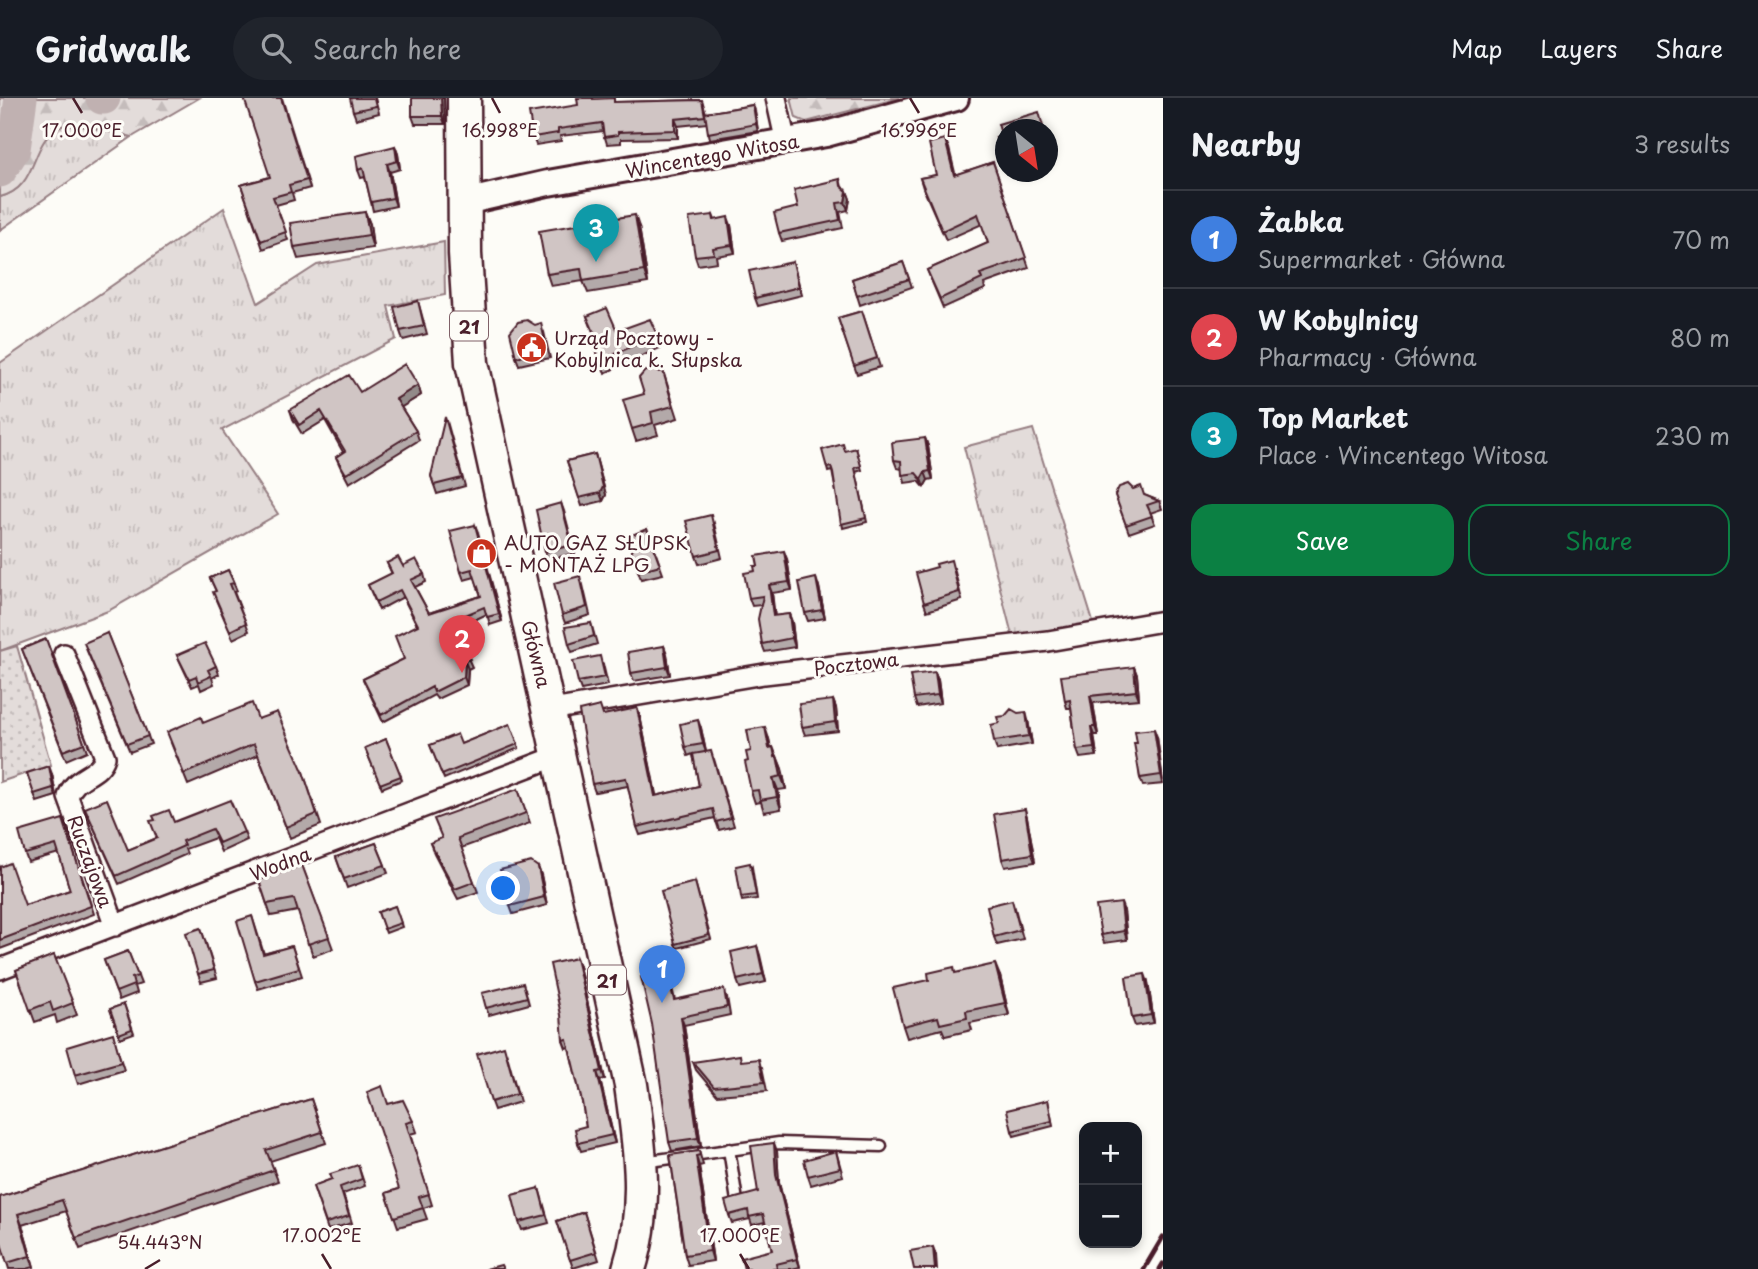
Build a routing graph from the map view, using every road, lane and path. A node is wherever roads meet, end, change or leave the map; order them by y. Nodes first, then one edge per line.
1 (464, 98) edge
2 (776, 98) edge
3 (956, 98) edge
4 (786, 142) junction
5 (465, 202) junction
6 (1163, 621) edge
7 (64, 654) dead end
8 (551, 710) junction
9 (560, 755) junction
10 (115, 926) junction
11 (0, 969) edge
12 (881, 1146) dead end
13 (729, 1149) junction
14 (642, 1162) junction
15 (737, 1201) edge
16 (629, 1269) edge

1 - 5 main road, Główna / 21
2 - 4 street
3 - 4 street, Wincentego Witosa
4 - 5 street, Wincentego Witosa
5 - 8 main road, Główna / 21
6 - 8 street, Pocztowa
7 - 10 street, Ruczajowa
8 - 9 main road, Główna / 21
9 - 10 street, Wodna
9 - 14 main road, Główna / 21
10 - 11 street, Wodna
12 - 13 lane
13 - 14 lane
13 - 15 lane
14 - 16 main road, Główna / 21

